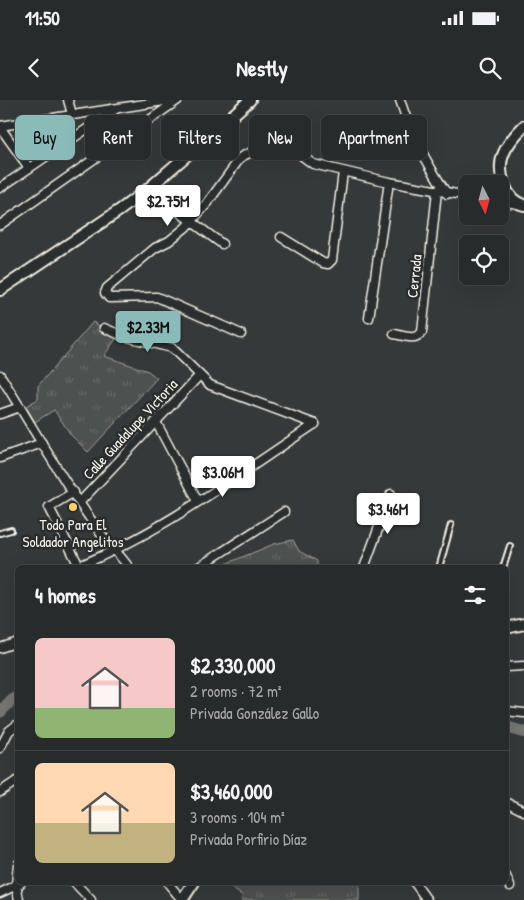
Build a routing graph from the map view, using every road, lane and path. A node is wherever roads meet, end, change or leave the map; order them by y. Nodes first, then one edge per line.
1 (68, 100) edge
2 (171, 100) edge
3 (178, 100) edge
4 (250, 100) edge
5 (400, 100) edge
6 (131, 103) edge
7 (118, 108) junction
8 (72, 114) junction
9 (0, 126) edge
10 (524, 126) edge
11 (29, 168) junction
12 (343, 172) junction
13 (389, 182) junction
14 (0, 188) edge
15 (148, 189) junction
16 (437, 191) junction
17 (447, 194) junction
18 (459, 195) edge
19 (521, 204) edge
20 (191, 221) junction
21 (0, 225) edge
22 (281, 238) dead end
23 (222, 244) dead end
24 (0, 290) edge
25 (369, 318) dead end
26 (104, 328) dead end
27 (241, 334) dead end
28 (394, 334) dead end
29 (0, 375) edge
30 (199, 376) junction
31 (20, 408) junction
32 (0, 414) edge
33 (156, 422) junction
34 (42, 443) junction
35 (0, 458) edge
36 (74, 492) junction
37 (391, 494) dead end
38 (198, 501) junction
39 (80, 502) junction
40 (284, 512) dead end
41 (451, 525) dead end
42 (11, 530) dead end
43 (0, 533) edge
44 (510, 546) dead end
45 (117, 550) junction
46 (78, 565) edge
47 (81, 565) edge
48 (127, 565) edge
49 (202, 565) edge
50 (365, 565) edge
51 (440, 565) edge
52 (504, 565) edge
53 (524, 624) edge
54 (509, 627) edge
55 (15, 643) edge
56 (0, 648) edge
57 (509, 666) edge
58 (524, 666) edge
59 (509, 711) edge
60 (524, 713) edge
61 (15, 726) edge
62 (0, 748) edge
63 (15, 782) edge
64 (0, 792) edge
65 (509, 804) edge
66 (524, 811) edge
67 (15, 885) edge
68 (19, 885) edge
69 (77, 885) edge
70 (169, 885) edge
71 (192, 885) edge
72 (416, 885) edge
73 (0, 893) edge
74 (19, 900) edge
75 (91, 900) edge
76 (182, 900) edge
77 (427, 900) edge

1 - 8 street
2 - 6 street
3 - 21 street
4 - 15 main road
5 - 17 street
6 - 7 street
7 - 8 street
7 - 11 street
8 - 9 street
9 - 11 street
10 - 19 main road
11 - 14 street
12 - 13 street
12 - 20 street
12 - 22 street
13 - 16 street
13 - 25 street
15 - 20 street
15 - 24 main road
16 - 17 street
16 - 28 street, Cerrada
17 - 18 street
20 - 23 street
20 - 27 street
26 - 30 street
29 - 31 street
30 - 33 street, Calle Guadalupe Victoria
30 - 38 street
31 - 32 street
31 - 34 street
33 - 38 street
33 - 39 street, Calle Guadalupe Victoria
34 - 35 street
34 - 36 street
36 - 39 street
36 - 46 street
37 - 50 street
38 - 45 street
39 - 45 street
40 - 49 street
41 - 51 lane
42 - 43 lane
44 - 52 lane
45 - 47 street
45 - 48 street
53 - 54 main road
55 - 56 street
57 - 58 street
59 - 60 street
61 - 62 street
63 - 64 street
65 - 66 street
67 - 73 street
68 - 74 street
69 - 75 street
70 - 76 street
71 - 76 main road
72 - 77 street

